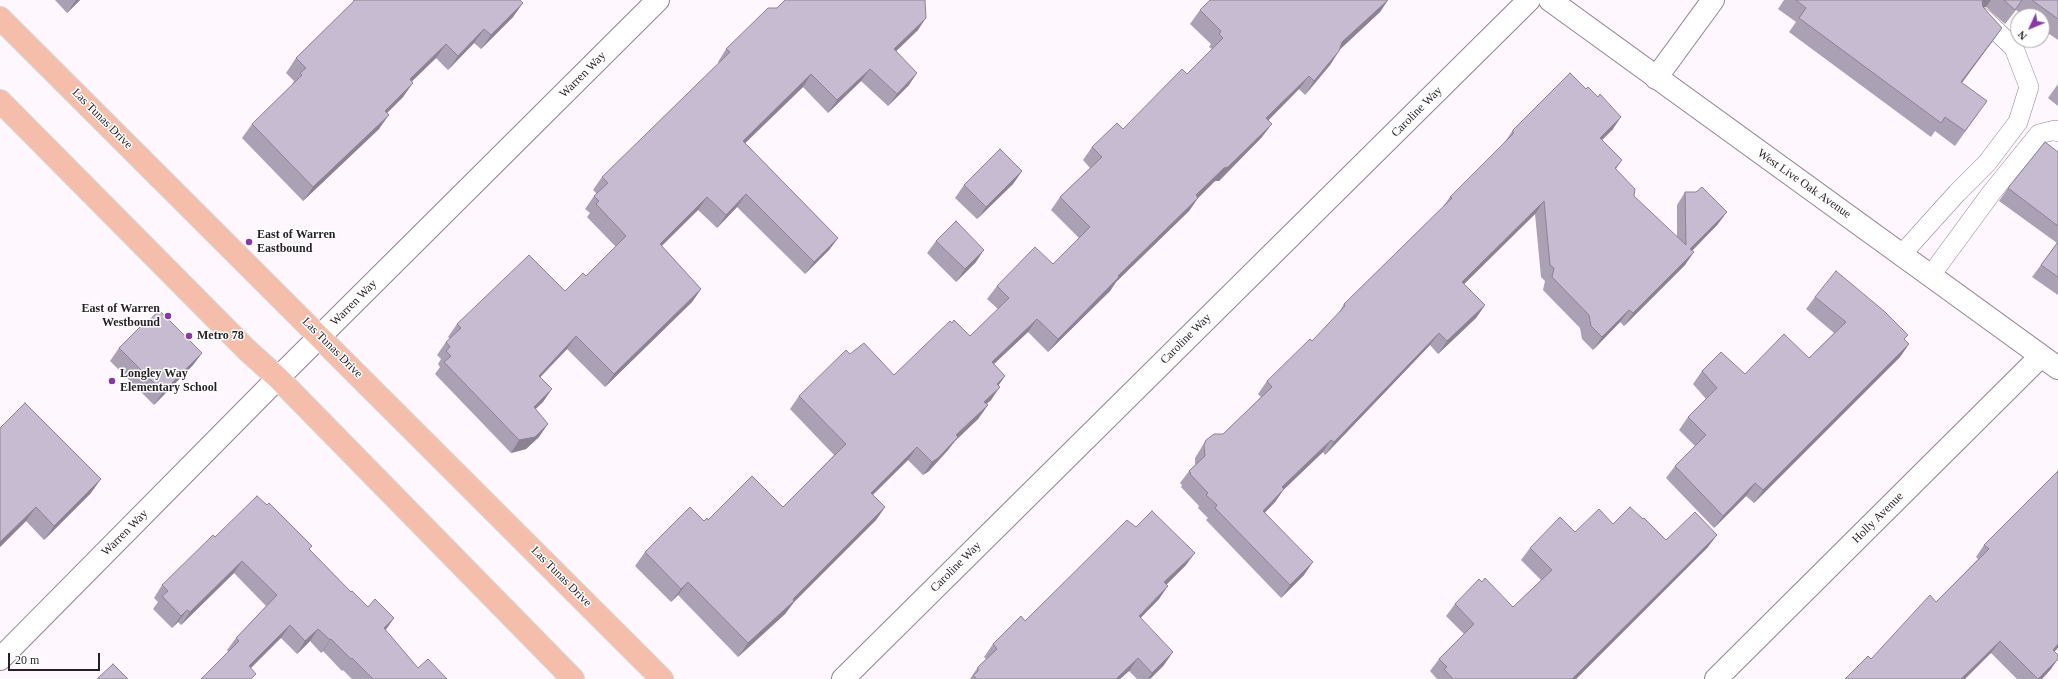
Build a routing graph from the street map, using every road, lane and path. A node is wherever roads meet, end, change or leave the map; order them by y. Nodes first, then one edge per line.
1 (658, 0) edge
2 (1529, 0) edge
3 (1550, 0) edge
4 (1713, 0) edge
5 (0, 18) edge
6 (1983, 18) edge
7 (1656, 78) junction
8 (0, 101) edge
9 (2058, 132) edge
10 (1902, 254) junction
11 (1931, 275) junction
12 (320, 336) junction
13 (2050, 362) edge
14 (278, 378) junction
15 (0, 659) edge
16 (573, 679) edge
17 (662, 679) edge
18 (843, 679) edge
19 (1716, 679) edge

1 - 12 street, Warren Way
2 - 18 street, Caroline Way
3 - 7 street, West Live Oak Avenue
4 - 7 street
5 - 12 main road, Las Tunas Drive
6 - 10 lane
7 - 10 street, West Live Oak Avenue
8 - 14 main road
9 - 11 lane
10 - 11 street, West Live Oak Avenue
11 - 13 street, West Live Oak Avenue
12 - 14 street, Warren Way
12 - 17 main road, Las Tunas Drive
13 - 19 street, Holly Avenue
14 - 15 street, Warren Way
14 - 16 main road

